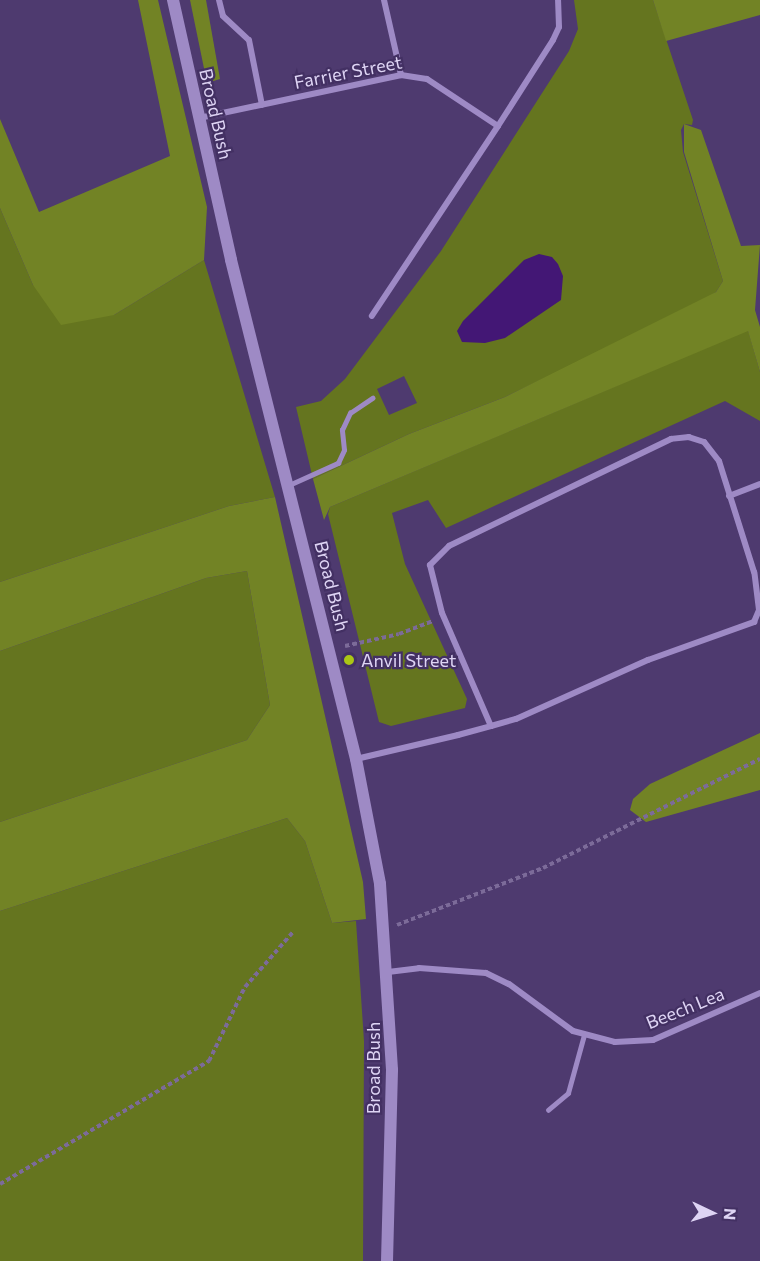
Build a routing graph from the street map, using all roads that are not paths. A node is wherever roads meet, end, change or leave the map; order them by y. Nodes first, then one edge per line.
1 (173, 0) edge
2 (219, 0) edge
3 (384, 0) edge
4 (558, 0) edge
5 (401, 75) junction
6 (262, 105) junction
7 (198, 118) junction
8 (498, 126) junction
9 (372, 316) dead end
10 (372, 398) dead end
11 (760, 484) edge
12 (290, 485) junction
13 (729, 496) junction
14 (492, 726) junction
15 (356, 759) junction
16 (388, 972) junction
17 (760, 993) edge
18 (584, 1035) junction
19 (548, 1110) dead end
20 (387, 1261) edge

1 - 7 main road, Broad Bush
2 - 6 street
3 - 5 street
4 - 8 street
5 - 6 street, Farrier Street
5 - 8 street, Farrier Street
6 - 7 street, Farrier Street
7 - 12 main road, Broad Bush
8 - 9 street
10 - 12 lane
11 - 13 street
12 - 15 main road, Broad Bush
13 - 14 street
13 - 14 street
14 - 15 street
15 - 16 main road, Broad Bush
16 - 18 street, Beech Lea
16 - 20 main road, Broad Bush
17 - 18 street, Beech Lea
18 - 19 lane

